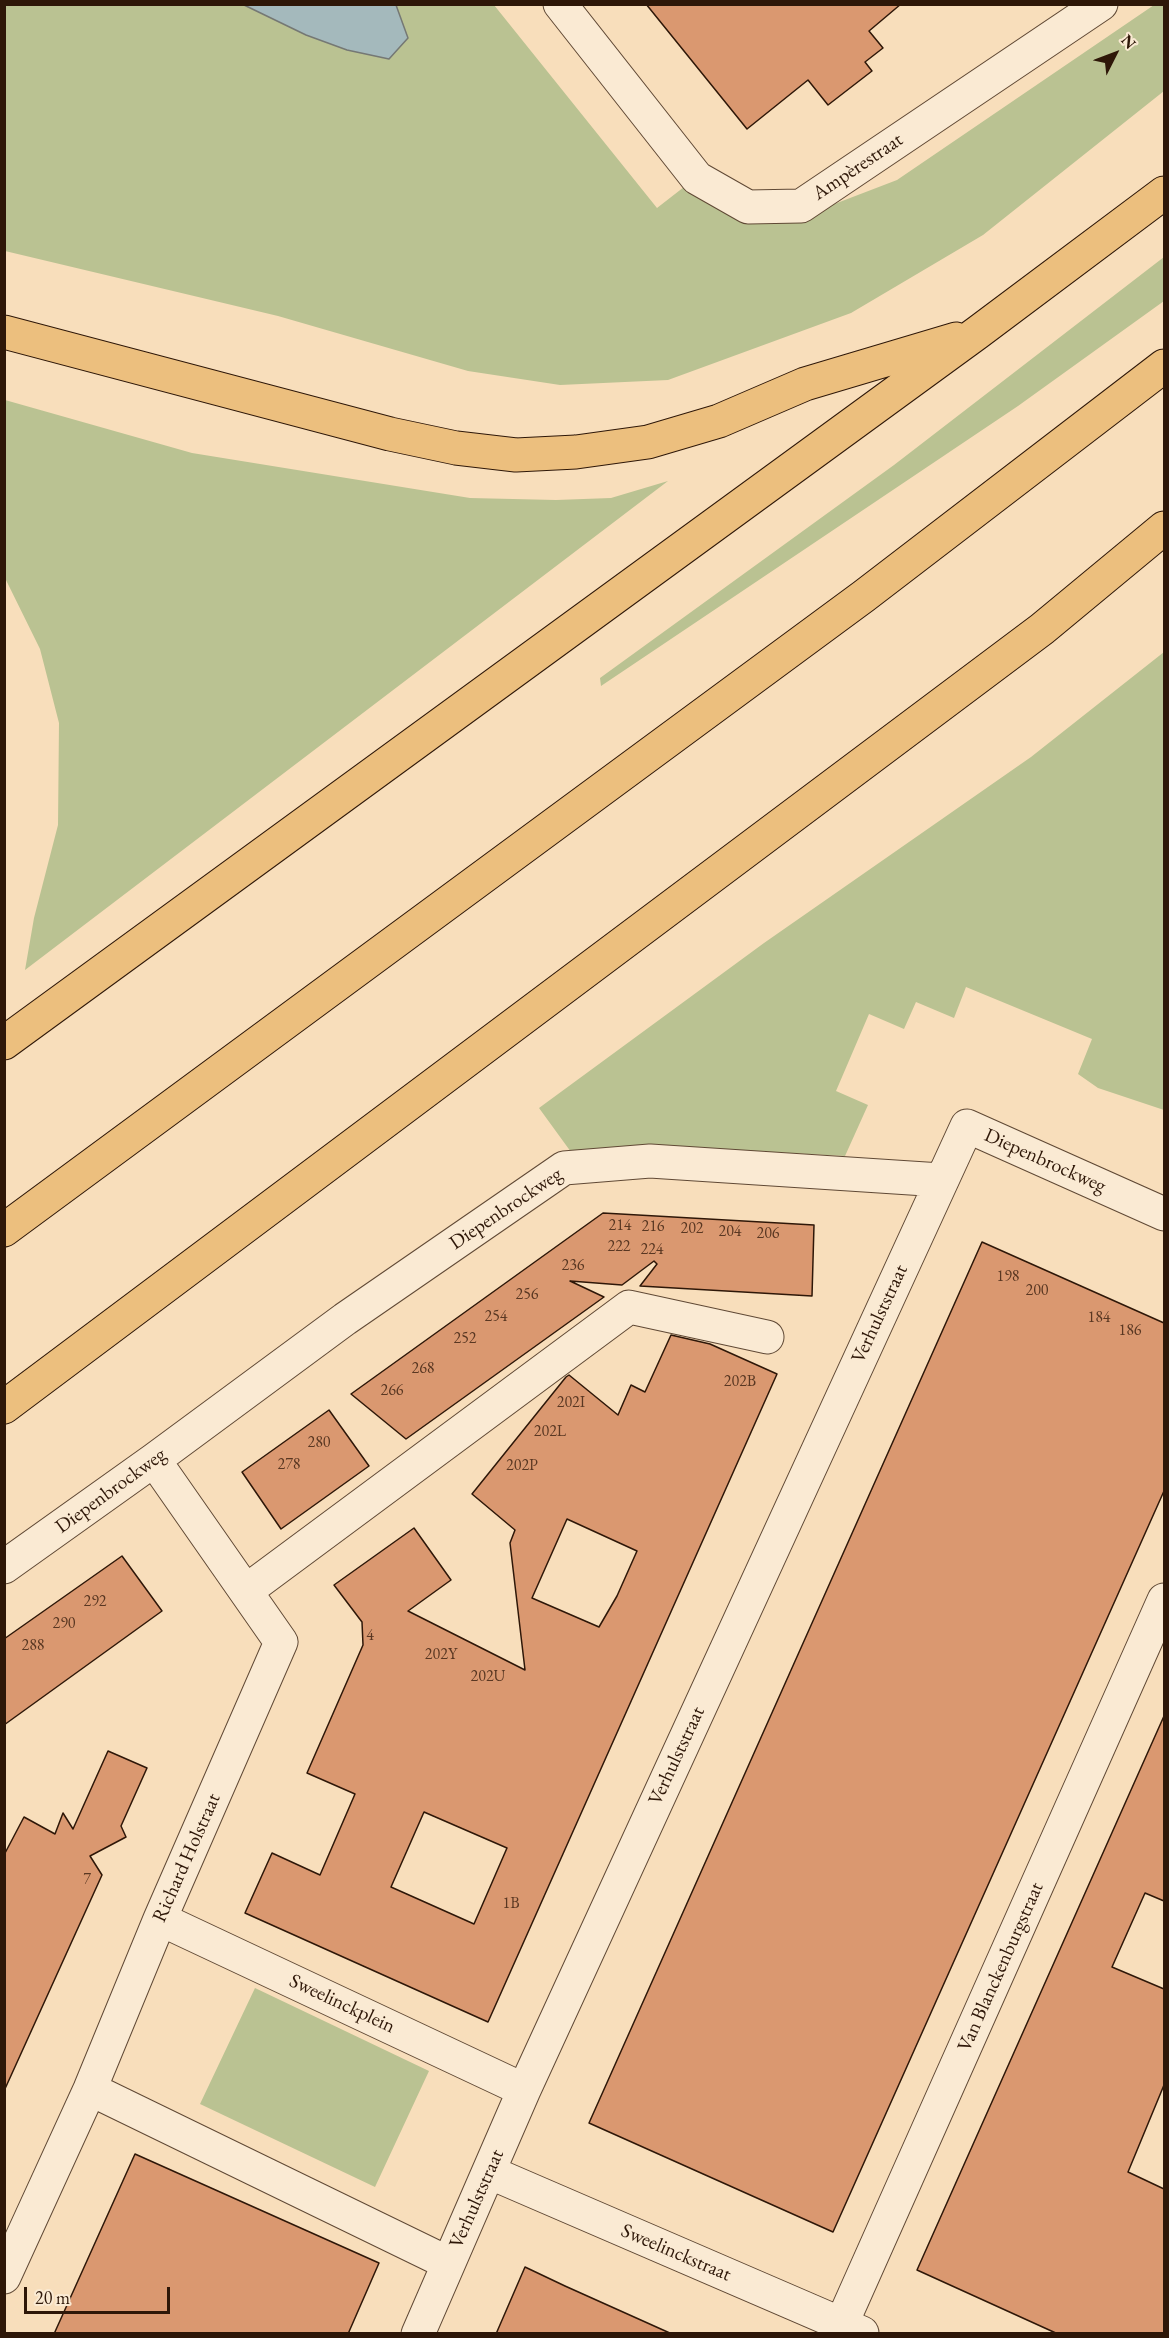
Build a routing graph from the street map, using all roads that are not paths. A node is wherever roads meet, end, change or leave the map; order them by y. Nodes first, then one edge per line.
1 (560, 4) edge
2 (1101, 4) edge
3 (1164, 193) edge
4 (4, 332) edge
5 (977, 333) junction
6 (1164, 366) edge
7 (1164, 528) edge
8 (4, 1043) edge
9 (941, 1180) junction
10 (1164, 1214) edge
11 (4, 1230) edge
12 (768, 1337) dead end
13 (4, 1407) edge
14 (154, 1460) junction
15 (4, 1567) edge
16 (246, 1591) junction
17 (1164, 1600) edge
18 (160, 1919) junction
19 (90, 2089) junction
20 (524, 2090) junction
21 (489, 2172) junction
22 (448, 2263) junction
23 (4, 2277) edge
24 (847, 2331) edge
25 (418, 2334) edge

1 - 2 street, Ampèrestraat
3 - 5 highway
4 - 5 highway
5 - 8 highway
6 - 11 highway
7 - 13 highway
9 - 10 street, Diepenbrockweg
9 - 14 street, Diepenbrockweg
9 - 20 street, Verhulststraat
12 - 16 street
14 - 15 street, Diepenbrockweg
14 - 16 street, Richard Holstraat
16 - 18 street, Richard Holstraat
17 - 24 street, Van Blanckenburgstraat
18 - 19 street, Richard Holstraat
18 - 20 street, Sweelinckplein
19 - 22 street
19 - 23 street, Richard Holstraat
20 - 21 street, Verhulststraat
21 - 22 street, Verhulststraat
21 - 24 street, Sweelinckstraat
22 - 25 street, Verhulststraat

